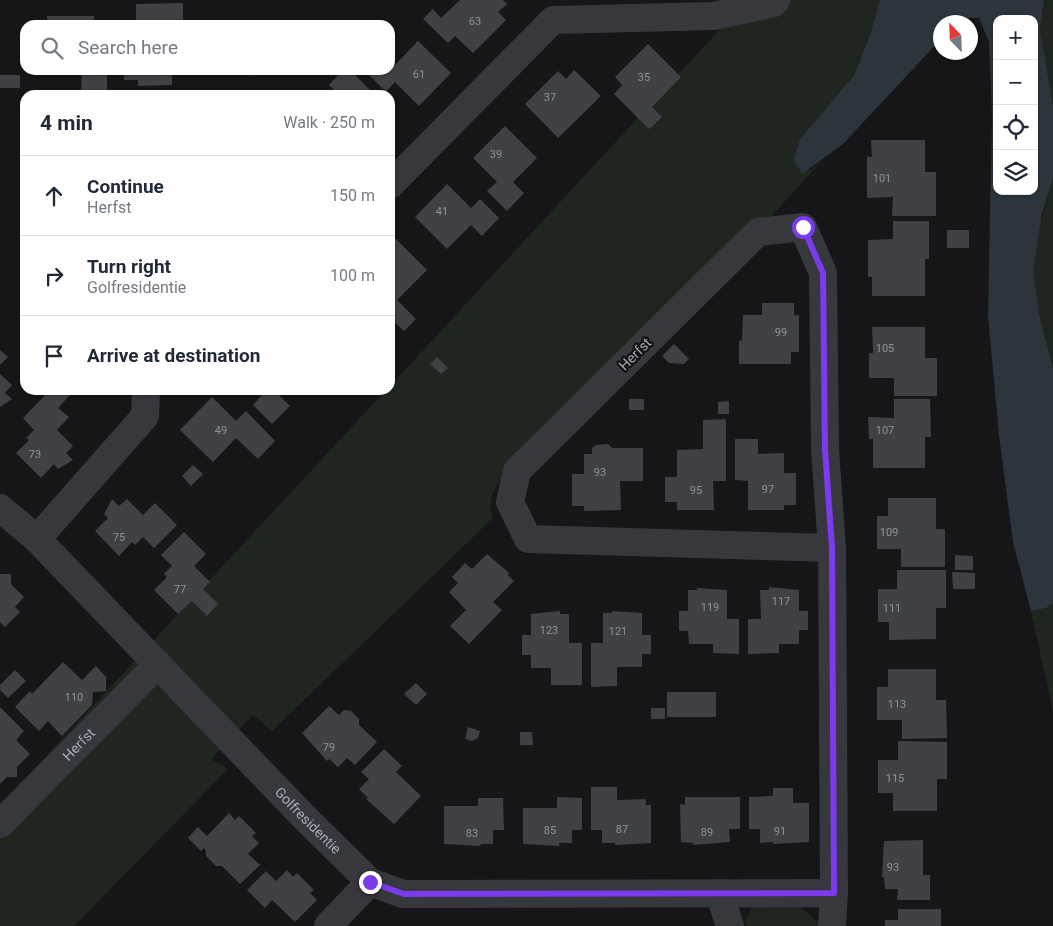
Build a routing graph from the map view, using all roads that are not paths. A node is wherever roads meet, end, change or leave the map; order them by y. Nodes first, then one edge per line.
1 (776, 0) edge
2 (395, 180) edge
3 (146, 395) edge
4 (0, 508) edge
5 (37, 539) junction
6 (832, 548) junction
7 (158, 664) junction
8 (0, 824) edge
9 (370, 882) junction
10 (719, 893) junction
11 (834, 893) junction
12 (328, 926) edge
13 (730, 926) edge
14 (832, 926) edge

1 - 2 street
3 - 5 street
4 - 5 street, Golfresidentie
5 - 7 street, Golfresidentie
6 - 6 street, Herfst
6 - 11 street, Herfst
7 - 8 street, Herfst
7 - 9 street, Golfresidentie
9 - 10 street, Golfresidentie
9 - 12 street
10 - 11 street, Golfresidentie
10 - 13 street
11 - 14 street

